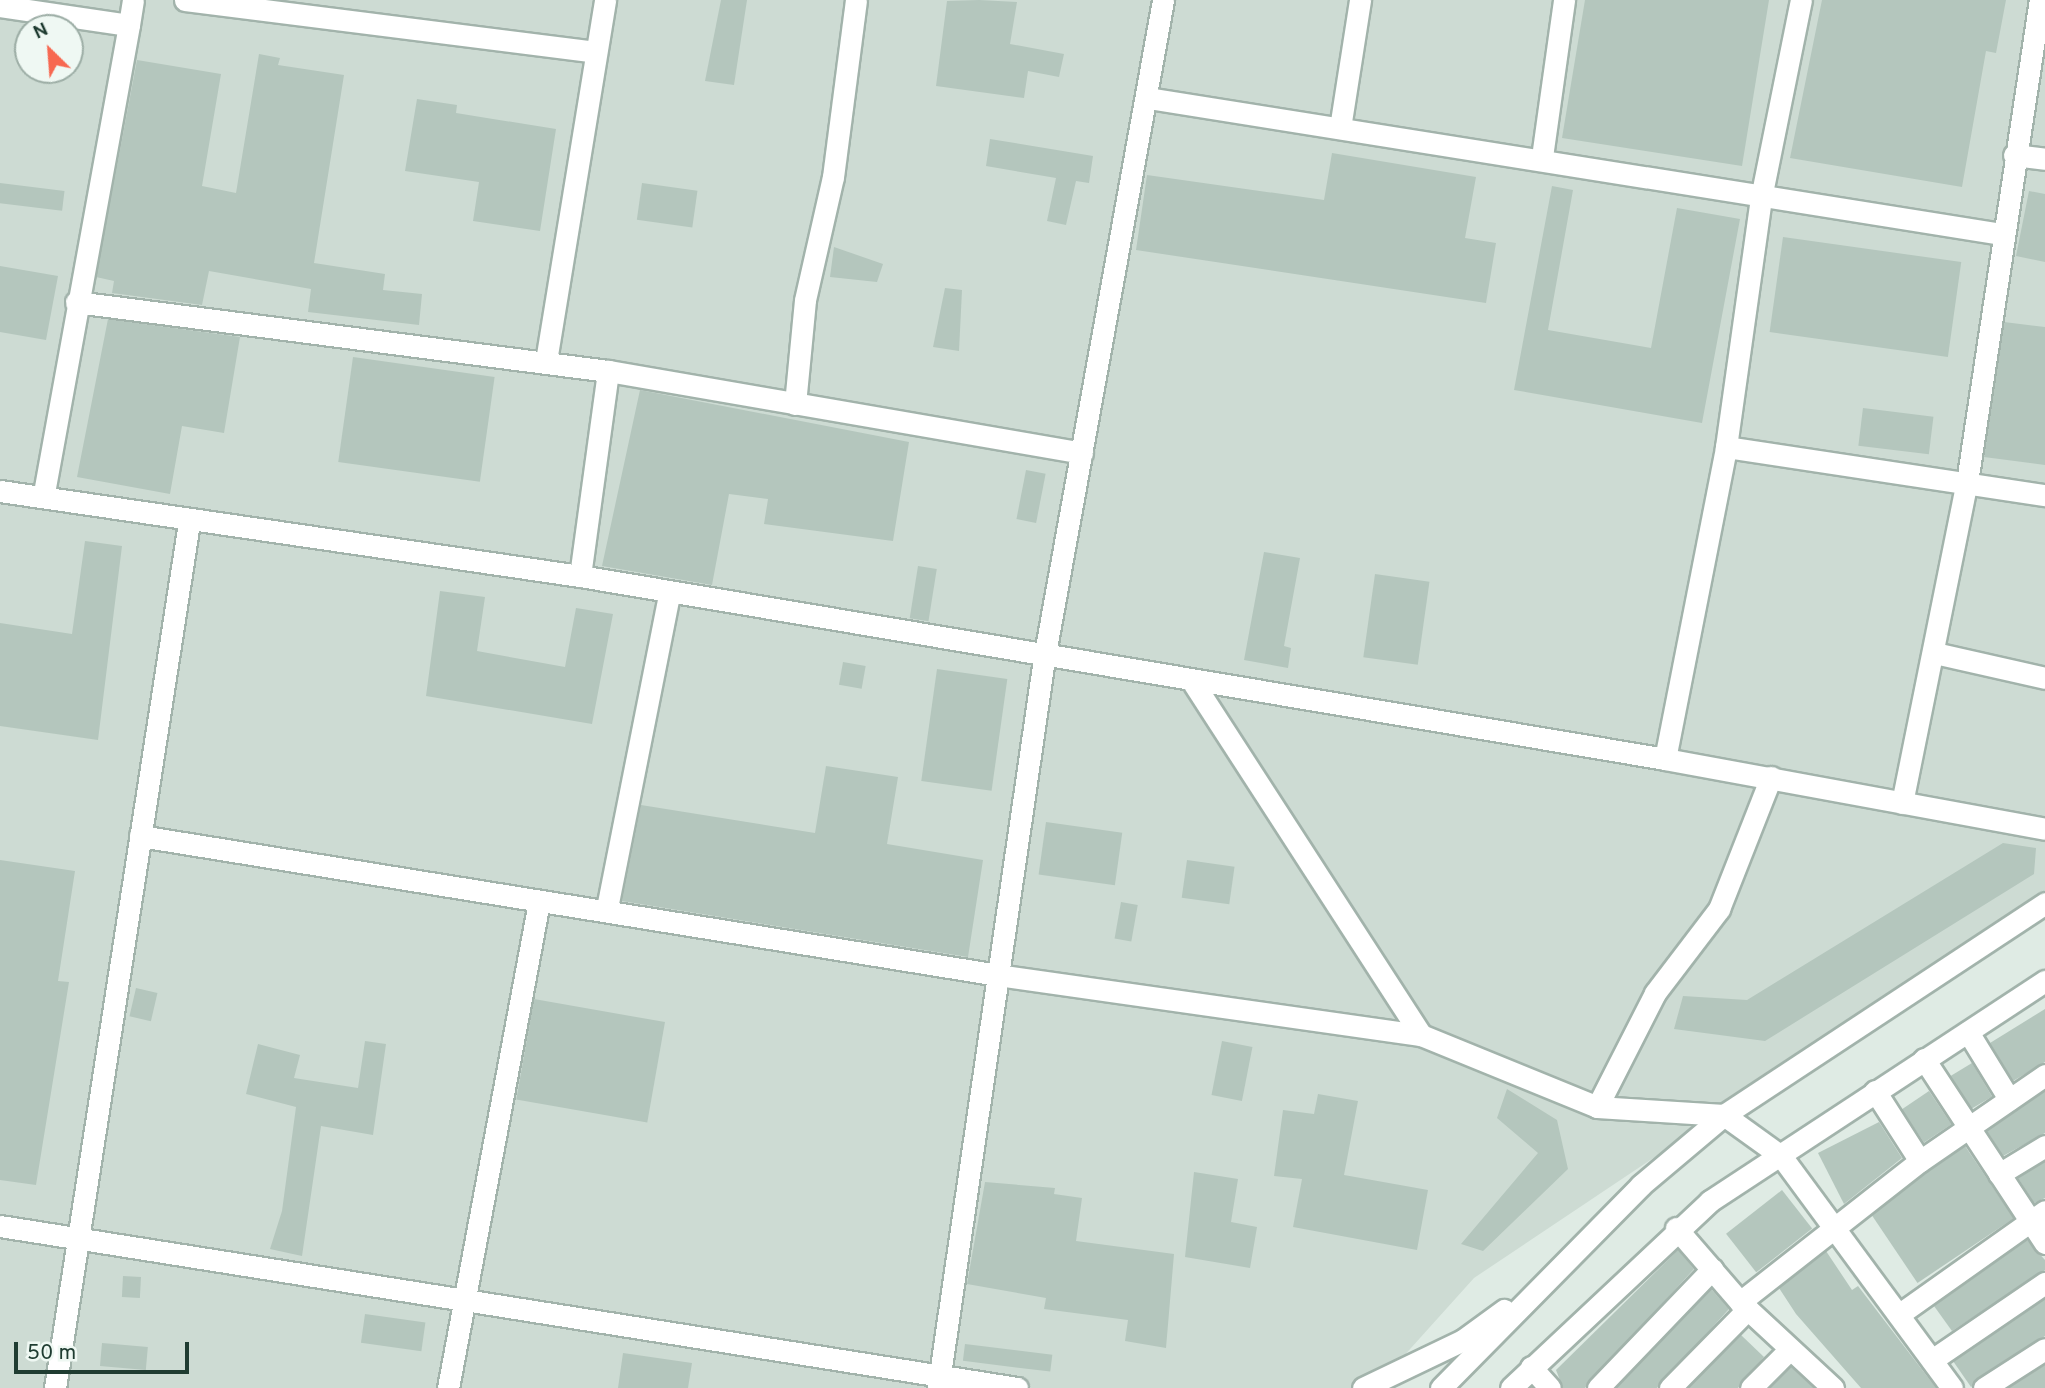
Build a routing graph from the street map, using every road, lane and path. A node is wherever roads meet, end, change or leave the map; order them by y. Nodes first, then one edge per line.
1 (133, 0) edge
2 (185, 0) edge
3 (605, 0) edge
4 (856, 0) edge
5 (1163, 0) edge
6 (1360, 0) edge
7 (1564, 0) edge
8 (1801, 0) edge
9 (2040, 0) edge
10 (0, 6) edge
11 (129, 25) junction
12 (596, 52) junction
13 (1147, 97) junction
14 (1340, 128) junction
15 (2014, 155) junction
16 (1542, 157) junction
17 (2045, 159) edge
18 (1761, 198) junction
19 (2002, 234) junction
20 (76, 302) junction
21 (546, 362) junction
22 (608, 371) junction
23 (795, 404) junction
24 (1726, 447) junction
25 (1082, 453) junction
26 (1967, 482) junction
27 (0, 491) edge
28 (2045, 495) edge
29 (43, 496) junction
30 (189, 522) junction
31 (580, 576) junction
32 (669, 596) junction
33 (1936, 653) junction
34 (1044, 659) junction
35 (2045, 678) edge
36 (1194, 684) junction
37 (1665, 758) junction
38 (1771, 777) junction
39 (1902, 803) junction
40 (2045, 829) edge
41 (140, 836) junction
42 (539, 902) junction
43 (2045, 903) edge
44 (607, 908) junction
45 (998, 975) junction
46 (2045, 982) edge
47 (1968, 1032) junction
48 (1421, 1035) junction
49 (1924, 1059) junction
50 (2045, 1075) edge
51 (1875, 1091) junction
52 (2008, 1099) junction
53 (1597, 1107) junction
54 (1724, 1115) junction
55 (1966, 1128) junction
56 (2045, 1146) edge
57 (1780, 1156) junction
58 (1920, 1161) junction
59 (1999, 1174) junction
60 (2037, 1216) edge
61 (0, 1226) edge
62 (1676, 1228) junction
63 (1834, 1231) junction
64 (82, 1240) junction
65 (2045, 1242) edge
66 (1712, 1269) junction
67 (1559, 1271) junction
68 (2045, 1283) edge
69 (463, 1297) junction
70 (1744, 1305) junction
71 (1900, 1313) junction
72 (1790, 1349) junction
73 (2045, 1349) edge
74 (1932, 1360) junction
75 (1531, 1367) junction
76 (939, 1379) edge
77 (1823, 1385) edge
78 (1948, 1386) edge
79 (55, 1388) edge
80 (448, 1388) edge
81 (1017, 1388) edge
82 (1363, 1388) edge
83 (1441, 1388) edge
84 (1511, 1388) edge
85 (1550, 1388) edge
86 (1598, 1388) edge
87 (1670, 1388) edge
88 (1751, 1388) edge
89 (1984, 1388) edge

1 - 11 street
2 - 12 street
3 - 12 street
4 - 23 street
5 - 13 street
6 - 14 street
7 - 16 street
8 - 18 street
9 - 15 street
10 - 11 street
11 - 20 street
12 - 21 street
13 - 14 street
13 - 25 street
14 - 16 street
15 - 17 street
15 - 19 street
16 - 18 street
18 - 19 street
18 - 24 street
19 - 26 street
20 - 21 street
20 - 29 street
21 - 22 street
22 - 23 street
22 - 31 street
23 - 25 street
24 - 26 street
24 - 37 street
25 - 34 street
26 - 28 street
26 - 33 street
27 - 29 street
29 - 30 street
30 - 31 street
30 - 41 street
31 - 32 street
32 - 34 street
32 - 44 street
33 - 35 street
33 - 39 street
34 - 36 street
34 - 45 street
36 - 37 street
36 - 48 street
37 - 38 street
38 - 39 street
38 - 53 street
39 - 40 street
41 - 42 street
41 - 64 street
42 - 44 street
42 - 69 street
43 - 54 street
44 - 45 street
45 - 48 street
45 - 76 street
46 - 47 street
47 - 49 street
47 - 52 street
48 - 53 street
49 - 51 street
49 - 55 street
50 - 52 street
51 - 57 street
51 - 58 street
52 - 55 street
53 - 54 street
54 - 57 street
54 - 67 street
55 - 58 street
55 - 59 street
56 - 59 street
57 - 62 street
57 - 63 street
58 - 63 street
59 - 60 street
60 - 65 street
60 - 71 street
61 - 64 street
62 - 66 street
62 - 75 street
63 - 70 street
63 - 71 street
64 - 69 street
64 - 79 street
66 - 70 street
66 - 86 street
67 - 82 street
67 - 83 street
68 - 74 street
69 - 76 street
69 - 80 street
70 - 72 street
70 - 87 street
71 - 74 street
72 - 77 street
72 - 88 street
73 - 89 street
74 - 78 street
75 - 84 street
75 - 85 street
76 - 81 street

